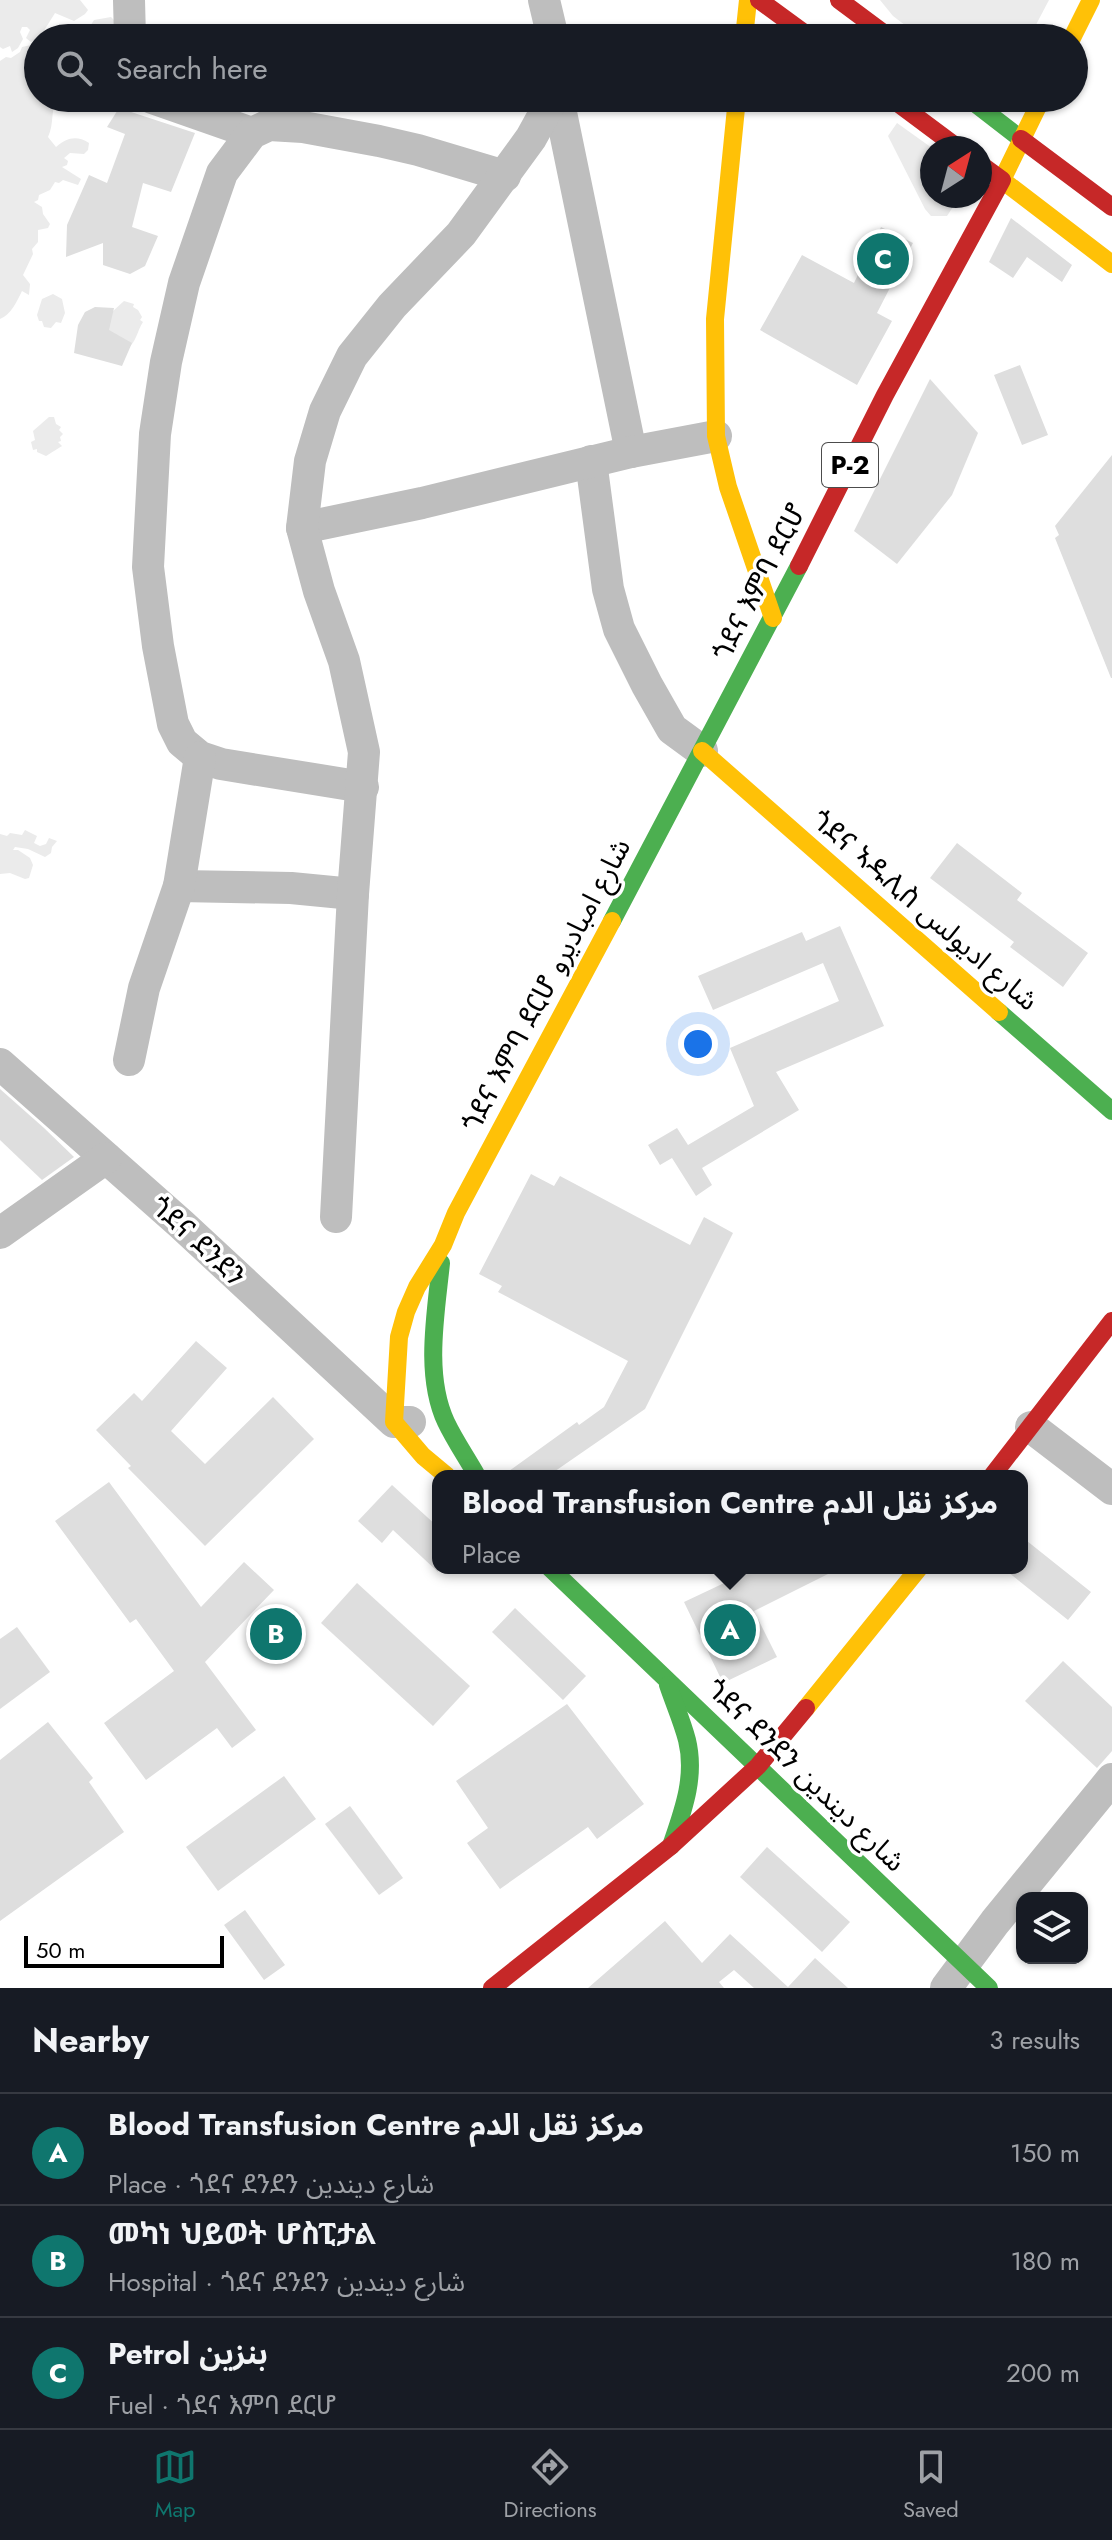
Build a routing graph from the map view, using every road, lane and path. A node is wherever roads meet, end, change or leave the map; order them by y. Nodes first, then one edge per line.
1 (129, 0) edge
2 (544, 0) edge
3 (748, 0) edge
4 (759, 0) edge
5 (839, 0) edge
6 (1091, 0) edge
7 (130, 24) edge
8 (550, 24) edge
9 (745, 24) edge
10 (792, 24) edge
11 (871, 24) edge
12 (1079, 24) edge
13 (192, 112) edge
14 (547, 112) edge
15 (559, 112) edge
16 (735, 112) edge
17 (910, 112) edge
18 (986, 112) edge
19 (1035, 112) edge
20 (252, 133) junction
21 (942, 136) edge
22 (1021, 139) junction
23 (992, 173) edge
24 (505, 176) junction
25 (1002, 180) junction
26 (1112, 207) edge
27 (1112, 264) edge
28 (716, 436) junction
29 (631, 452) junction
30 (591, 461) junction
31 (302, 528) junction
32 (773, 618) junction
33 (702, 751) junction
34 (200, 757) junction
35 (363, 787) junction
36 (179, 886) junction
37 (353, 894) junction
38 (129, 1060) dead end
39 (0, 1064) edge
40 (1112, 1111) edge
41 (106, 1158) junction
42 (336, 1217) dead end
43 (0, 1233) edge
44 (443, 1245) junction
45 (1112, 1321) edge
46 (395, 1380) junction
47 (353, 1383) junction
48 (437, 1386) junction
49 (445, 1420) junction
50 (394, 1422) junction
51 (1031, 1427) junction
52 (440, 1470) edge
53 (474, 1470) edge
54 (997, 1470) edge
55 (1112, 1489) edge
56 (556, 1574) edge
57 (914, 1574) edge
58 (666, 1679) junction
59 (758, 1766) junction
60 (1112, 1779) edge
61 (671, 1846) junction
62 (955, 1976) edge
63 (492, 1988) edge
64 (989, 1988) edge

1 - 7 street
2 - 8 street
3 - 9 main road
4 - 10 main road
5 - 11 main road
6 - 12 main road
13 - 20 street
14 - 24 street
15 - 29 street
16 - 28 main road
17 - 21 main road
18 - 22 main road
19 - 22 main road, ጎደና እምባ ደርሆ / P-2
20 - 24 street
20 - 34 street
22 - 25 main road, ጎደና እምባ ደርሆ / P-2
22 - 26 main road
23 - 25 main road
24 - 31 street
25 - 27 main road
25 - 32 main road, ጎደና እምባ ደርሆ / P-2
28 - 29 street
28 - 32 main road
29 - 30 street
30 - 31 street
30 - 33 street
31 - 35 street
32 - 33 main road, ጎደና እምባ ደርሆ / P-2
33 - 40 main road, ጎደና ኣዱሊስ شارع اديولس
33 - 44 main road, ጎደና እምባ ደርሆ شارع امباديرو
34 - 35 street
34 - 36 street
35 - 37 street
36 - 37 street
36 - 38 street
37 - 42 street
39 - 41 street, ጎደና ደንደን
41 - 43 street
41 - 47 street, ጎደና ደንደን
44 - 46 main road, ጎደና እምባ ደርሆ شارع امباديرو
44 - 48 main road, ጎደና እምባ ደርሆ شارع امباديرو
45 - 51 main road
46 - 47 street
46 - 48 street
46 - 50 main road
47 - 50 street, ጎደና ደንደን
48 - 49 main road
49 - 50 street
49 - 53 main road
50 - 52 main road
51 - 54 main road
51 - 55 street
56 - 58 main road, ጎደና ደንደን شارع ديندين
57 - 59 main road
58 - 59 main road, ጎደና ደንደን شارع ديندين
58 - 61 main road
59 - 61 main road
59 - 62 main road, ጎደና ደንደን شارع ديندين
60 - 62 street
61 - 63 main road
62 - 64 main road, ጎደና ደንደን شارع ديندين

